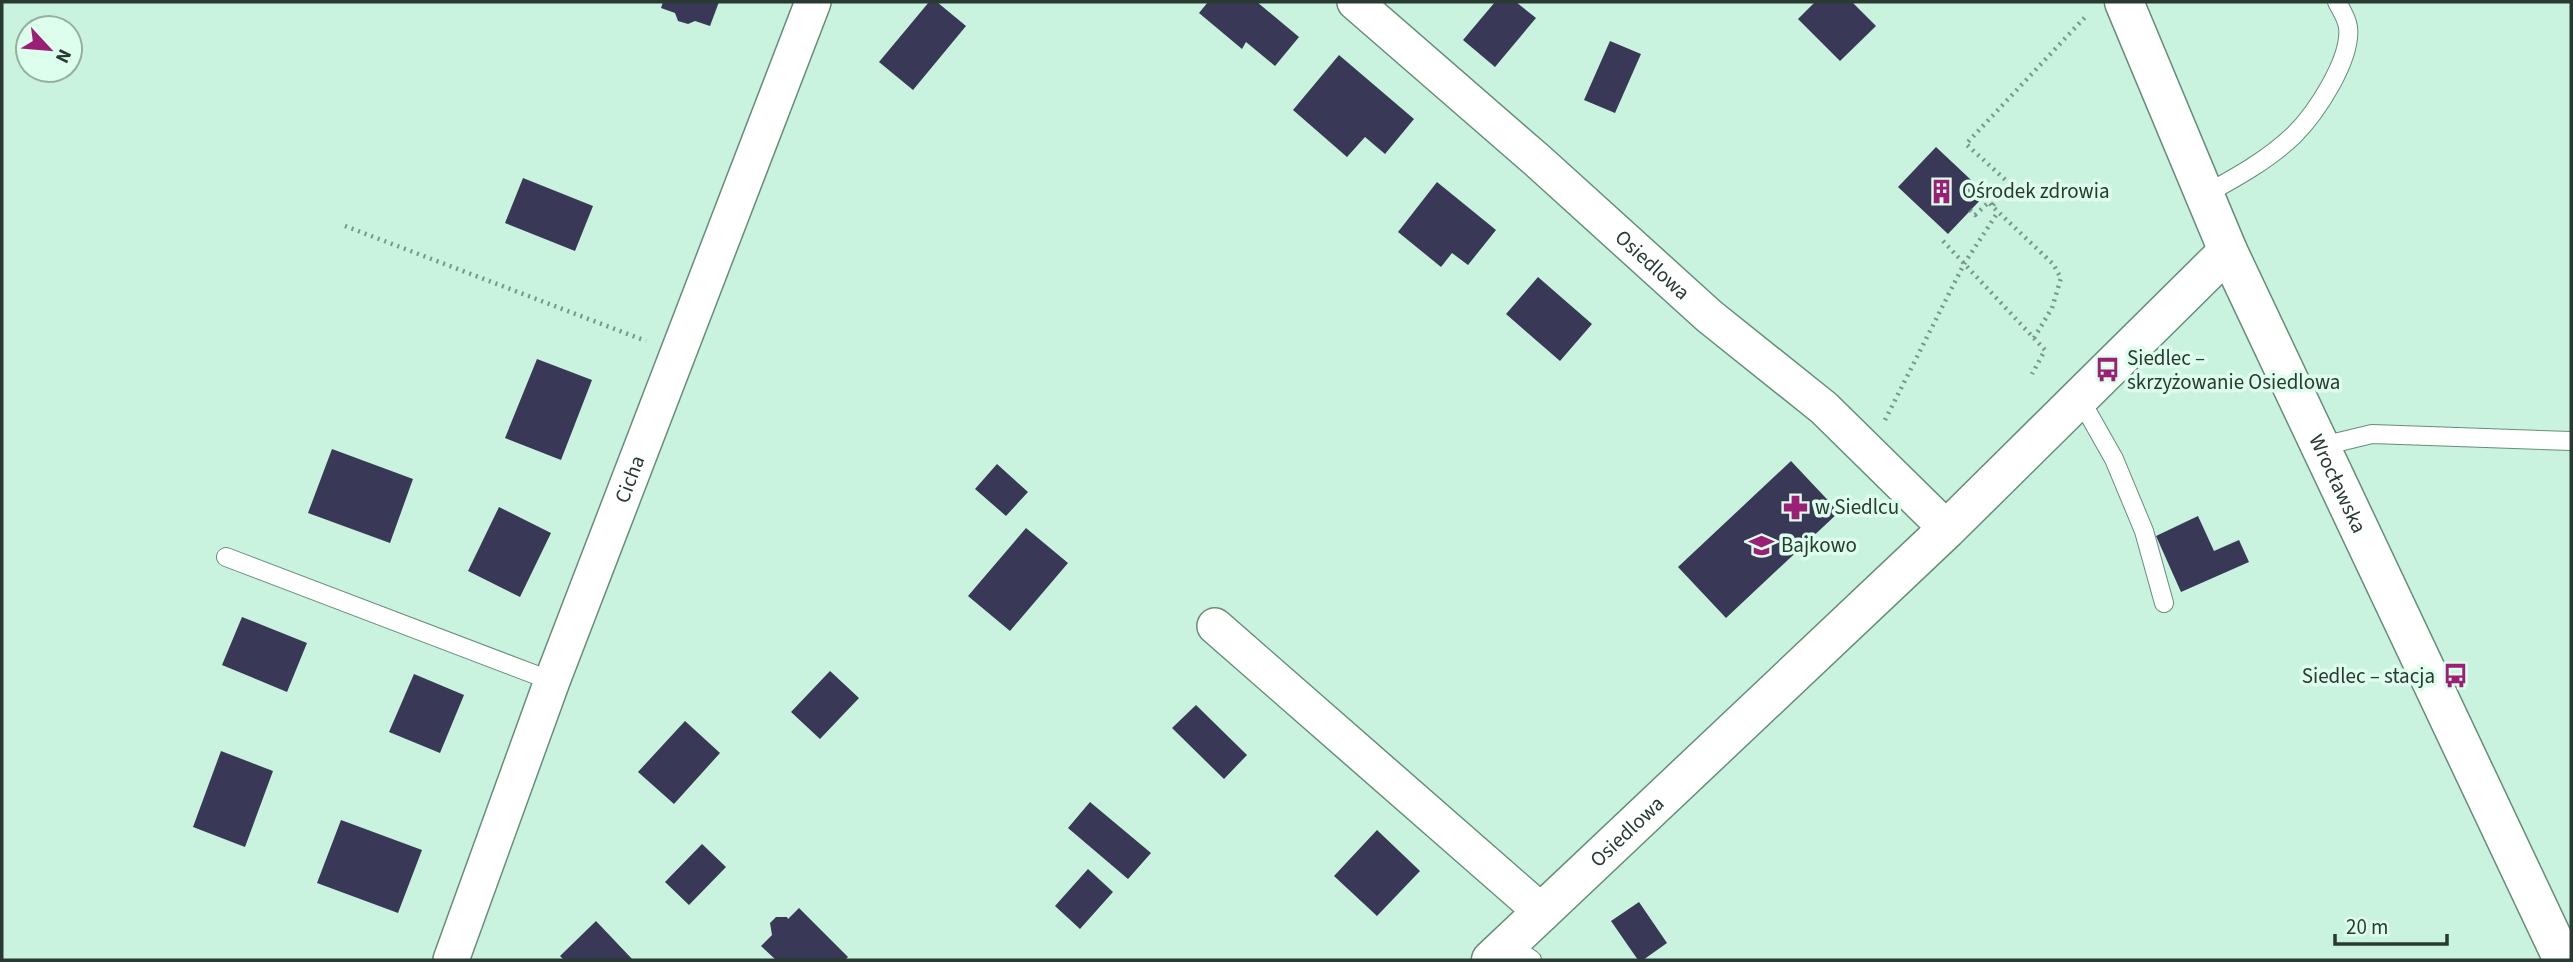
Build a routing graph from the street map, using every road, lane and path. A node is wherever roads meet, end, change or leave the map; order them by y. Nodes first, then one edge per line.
1 (813, 2) edge
2 (1355, 2) edge
3 (2337, 2) edge
4 (2107, 7) edge
5 (2204, 195) junction
6 (1992, 206) junction
7 (1970, 210) dead end
8 (1998, 212) junction
9 (345, 226) dead end
10 (1943, 241) dead end
11 (2228, 251) junction
12 (1964, 264) junction
13 (2034, 338) junction
14 (679, 353) junction
15 (2032, 374) dead end
16 (2080, 399) junction
17 (2571, 441) edge
18 (2318, 447) junction
19 (1869, 452) junction
20 (1947, 529) junction
21 (226, 557) dead end
22 (2164, 603) dead end
23 (1215, 626) dead end
24 (552, 681) junction
25 (1543, 913) junction
26 (1510, 955) edge
27 (451, 960) edge
28 (2563, 960) edge

1 - 14 street, Cicha
2 - 19 street, Osiedlowa
3 - 5 lane
4 - 5 street, Wrocławska
4 - 6 path
5 - 11 street, Wrocławska
6 - 7 path
6 - 8 path
8 - 12 path
8 - 13 path
9 - 14 path
10 - 12 path
11 - 16 street, Osiedlowa
11 - 18 street, Wrocławska
12 - 13 path
12 - 19 path
13 - 15 path
14 - 24 street, Cicha
16 - 20 street, Osiedlowa
16 - 22 lane
17 - 18 lane
18 - 28 street, Wrocławska
19 - 20 street, Osiedlowa
20 - 25 street, Osiedlowa
21 - 24 lane
23 - 25 street
24 - 27 street, Cicha
25 - 26 street, Osiedlowa

